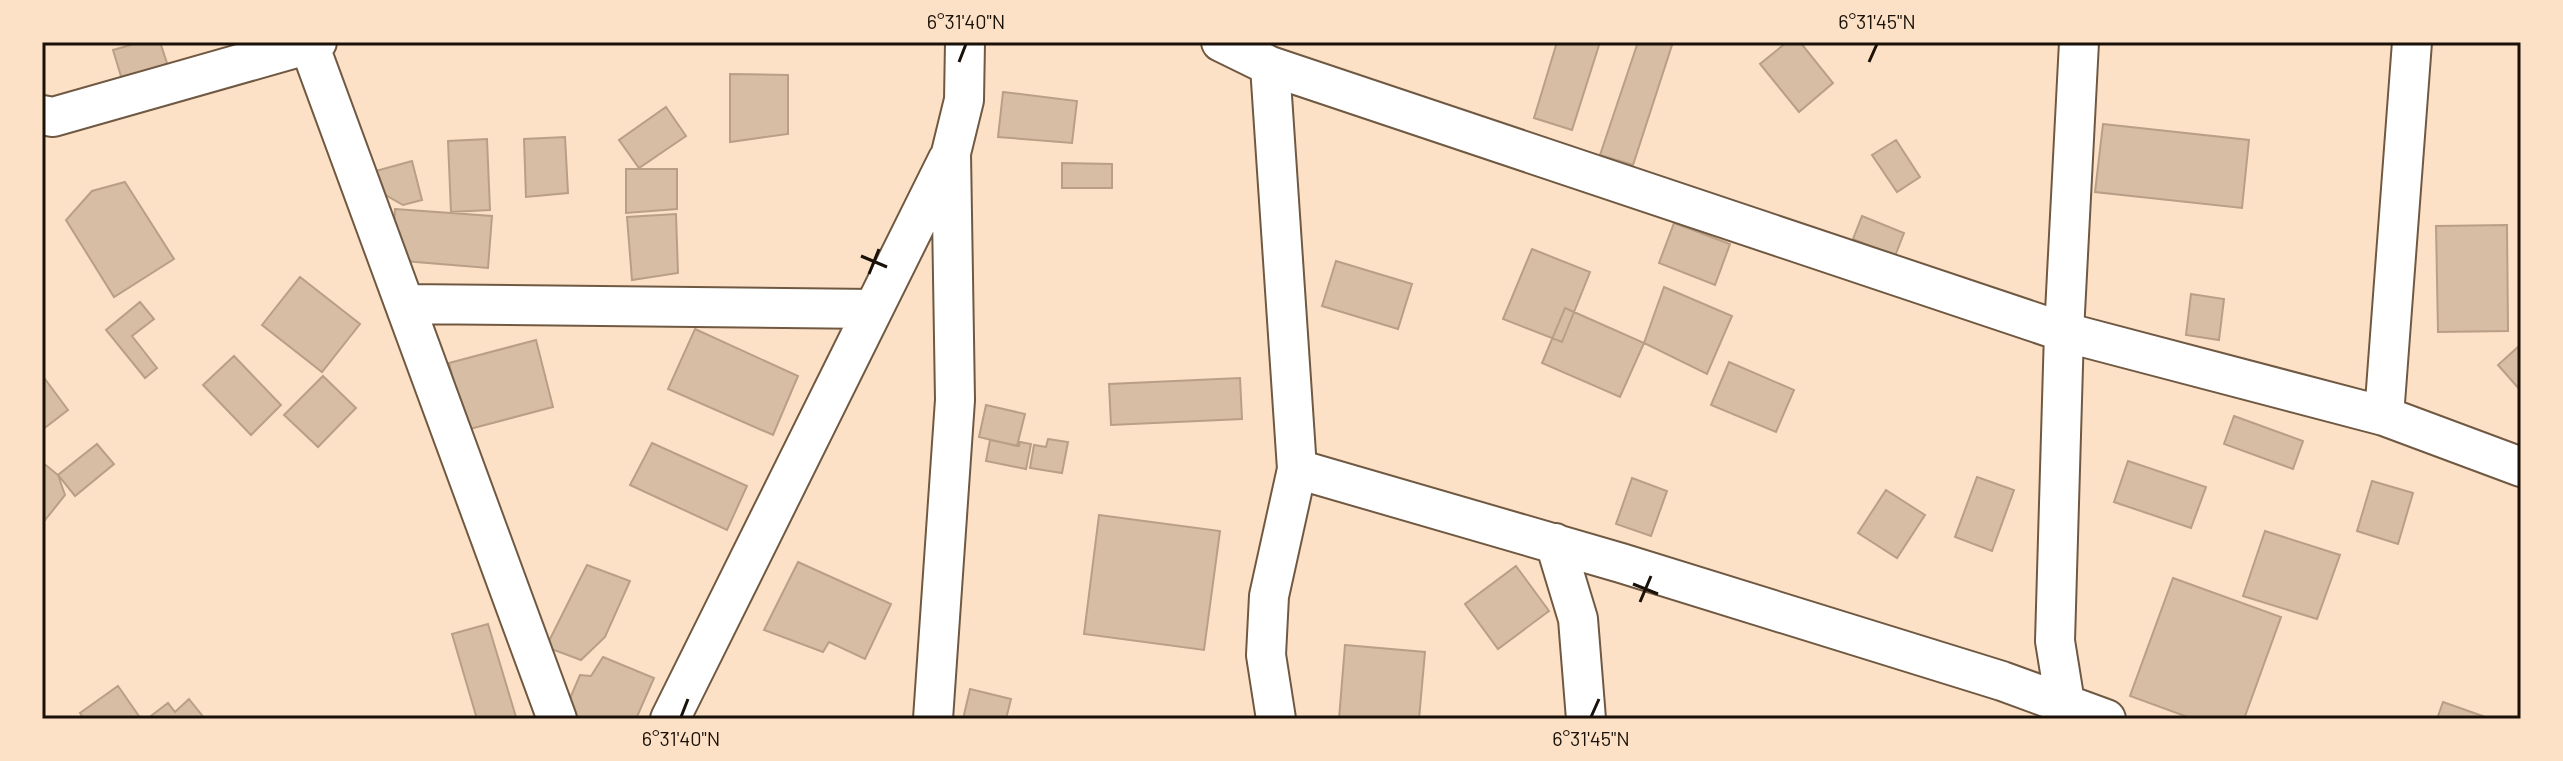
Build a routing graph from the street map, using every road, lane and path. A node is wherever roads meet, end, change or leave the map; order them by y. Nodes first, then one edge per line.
1 (965, 42) edge
2 (1221, 42) edge
3 (2079, 42) edge
4 (2412, 42) edge
5 (314, 44) edge
6 (1270, 66) junction
7 (42, 115) edge
8 (951, 153) junction
9 (405, 304) junction
10 (873, 309) junction
11 (2064, 332) junction
12 (2384, 416) junction
13 (2521, 467) edge
14 (1297, 469) junction
15 (1555, 543) junction
16 (1621, 563) junction
17 (1578, 619) junction
18 (2055, 641) junction
19 (2002, 681) junction
20 (2065, 703) junction
21 (557, 719) edge
22 (670, 719) edge
23 (933, 719) edge
24 (1276, 719) edge
25 (1586, 719) edge
26 (2106, 719) edge

1 - 8 street
2 - 6 street
3 - 11 street
4 - 12 street
5 - 7 street
5 - 9 street
6 - 11 street
6 - 14 street
8 - 10 street
8 - 23 street
9 - 10 street
9 - 21 street
10 - 22 street
11 - 12 street
11 - 18 street
12 - 13 street
14 - 15 street
14 - 24 street
15 - 16 street
15 - 17 street
16 - 17 street
16 - 19 street
17 - 25 street
18 - 19 street
18 - 20 street
19 - 20 street
20 - 26 street

